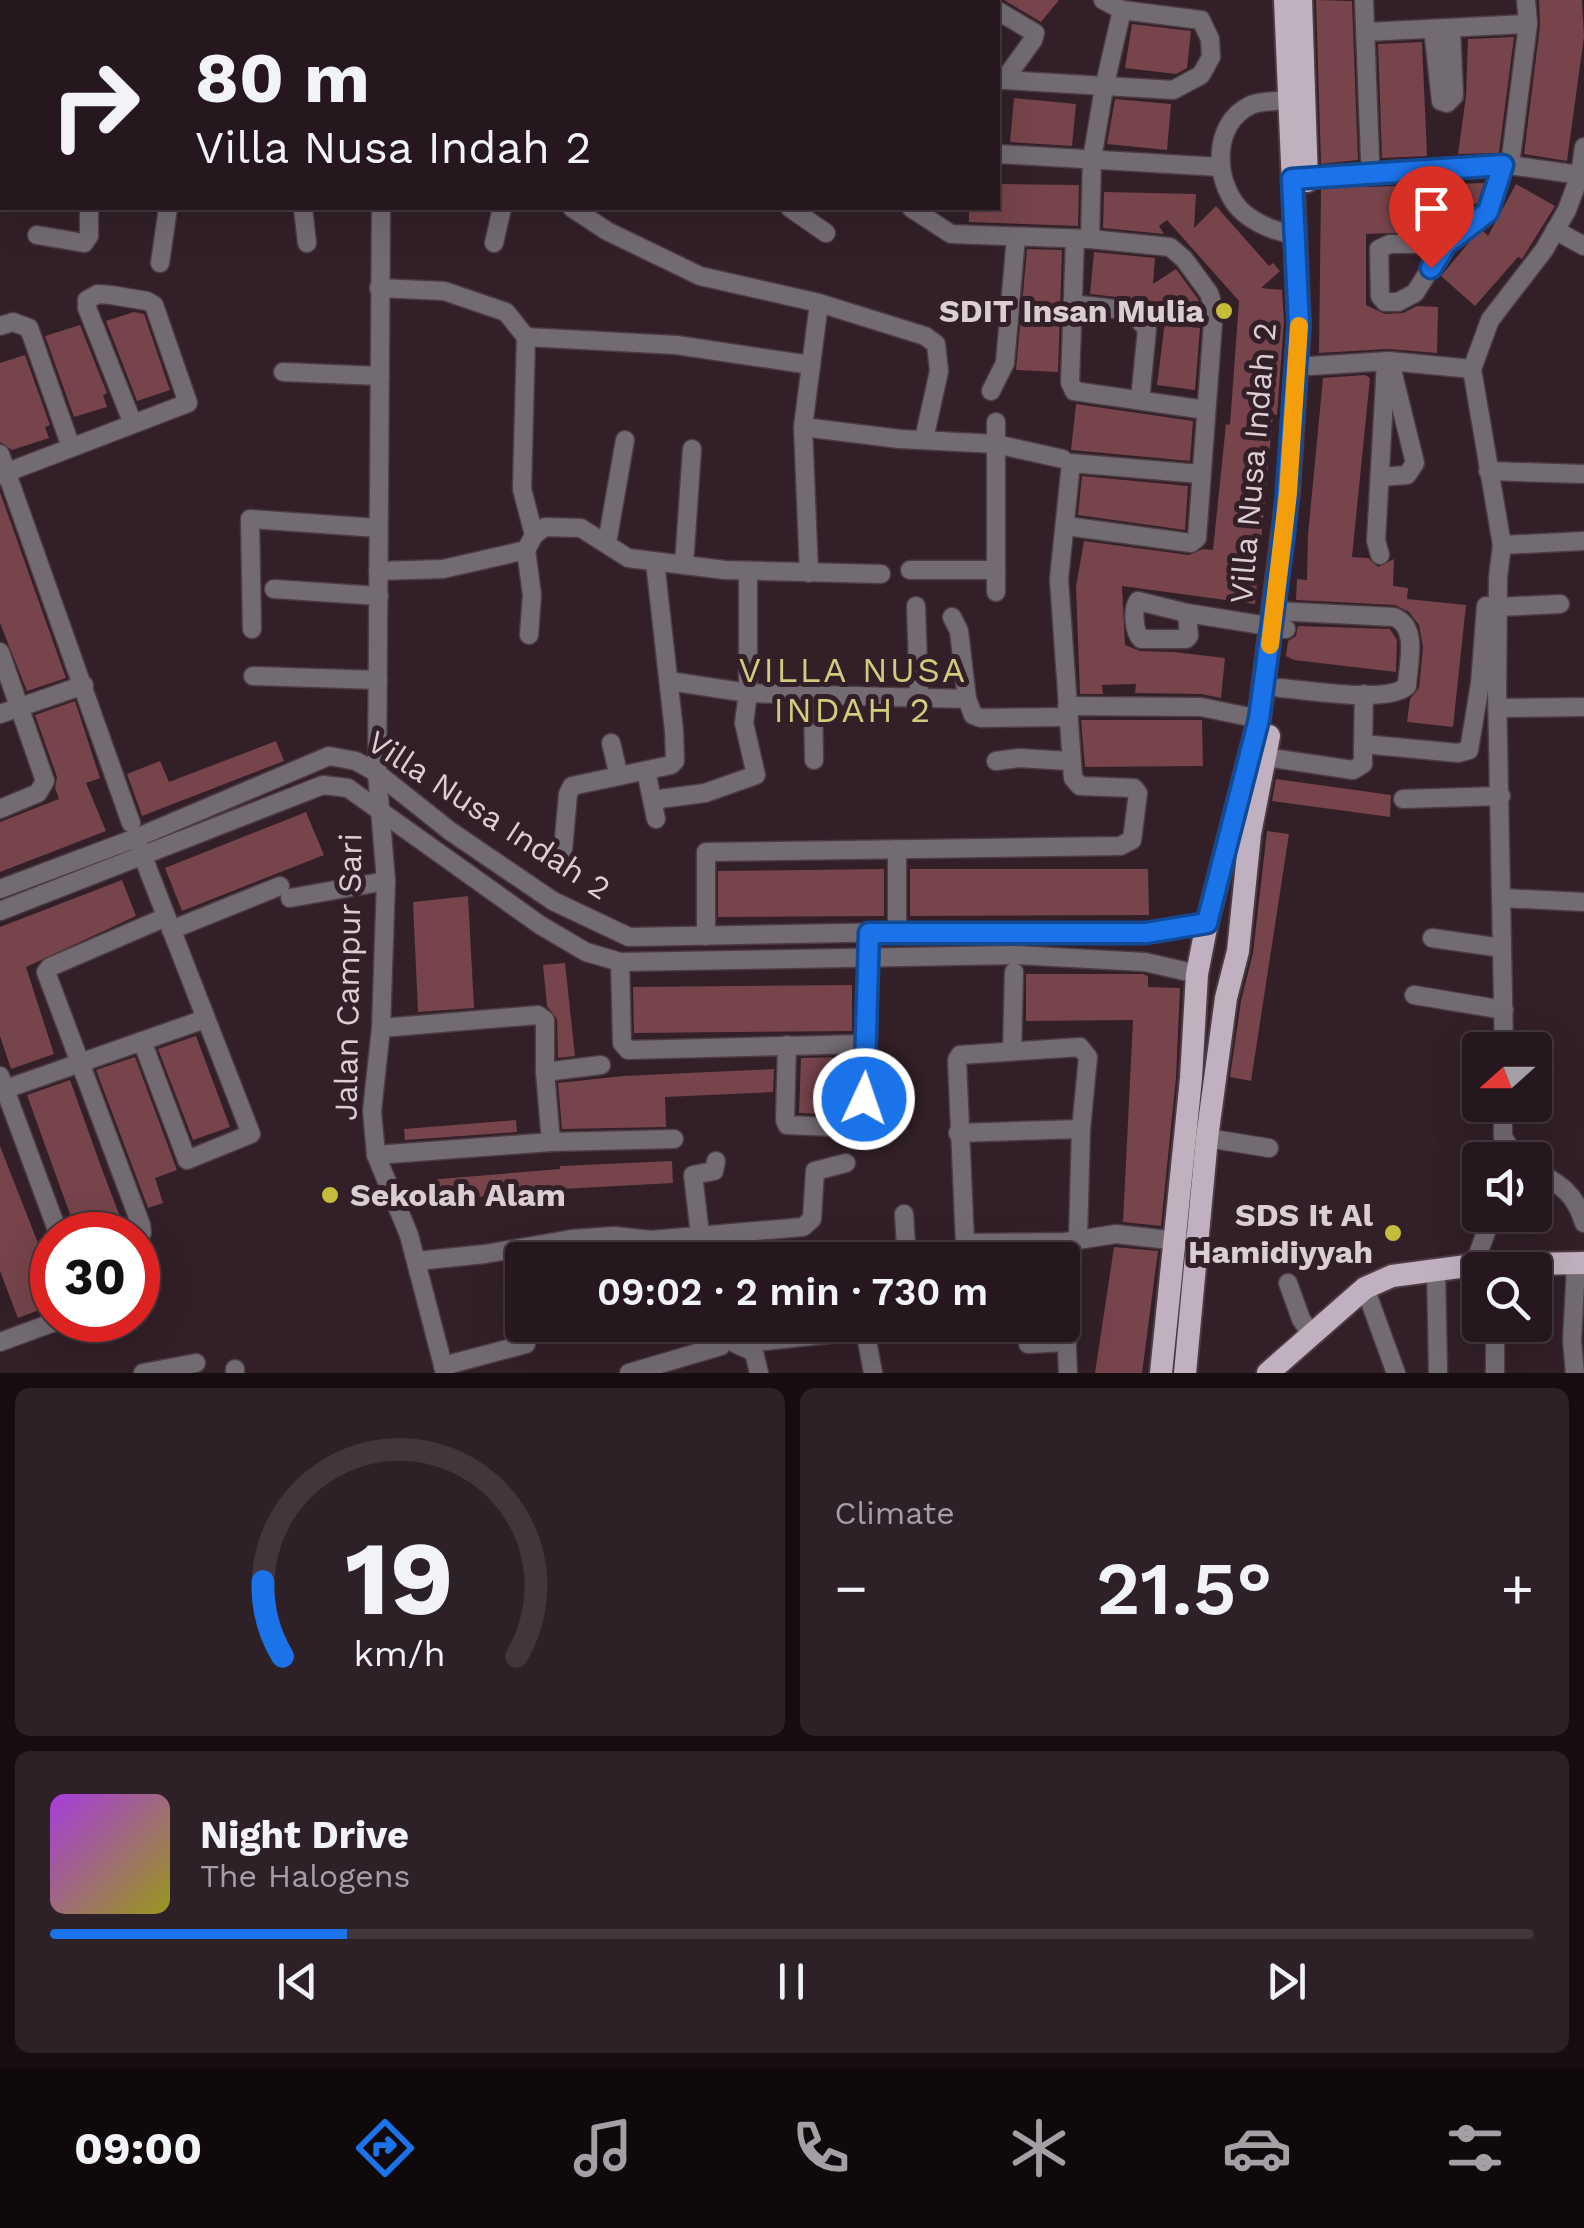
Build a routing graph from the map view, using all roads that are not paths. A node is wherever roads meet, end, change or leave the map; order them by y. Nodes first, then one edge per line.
1 (1103, 0) edge
2 (1285, 0) edge
3 (1301, 0) edge
4 (1364, 0) edge
5 (1526, 0) edge
6 (1122, 10) junction
7 (1000, 12) edge
8 (1528, 24) junction
9 (1366, 32) junction
10 (1000, 78) edge
11 (1104, 88) junction
12 (1296, 100) junction
13 (1584, 147) edge
14 (1000, 154) edge
15 (1370, 158) dead end
16 (1092, 159) junction
17 (1506, 165) junction
18 (1220, 167) junction
19 (1580, 176) junction
20 (1300, 180) junction
21 (89, 210) edge
22 (168, 210) edge
23 (304, 210) edge
24 (382, 210) edge
25 (502, 210) edge
26 (575, 210) edge
27 (795, 210) edge
28 (914, 210) edge
29 (1556, 230) junction
30 (826, 234) dead end
31 (1295, 234) junction
32 (37, 235) dead end
33 (1016, 237) junction
34 (1083, 239) junction
35 (307, 243) dead end
36 (494, 244) dead end
37 (1446, 244) dead end
38 (1584, 246) edge
39 (160, 263) dead end
40 (379, 288) junction
41 (819, 303) junction
42 (1072, 304) junction
43 (0, 326) edge
44 (526, 338) junction
45 (1388, 362) junction
46 (811, 365) junction
47 (1310, 366) junction
48 (1472, 369) junction
49 (282, 372) dead end
50 (380, 376) junction
51 (991, 391) dead end
52 (1140, 400) junction
53 (1206, 410) junction
54 (996, 422) dead end
55 (133, 424) junction
56 (803, 427) junction
57 (924, 439) junction
58 (625, 440) dead end
59 (996, 444) junction
60 (71, 447) junction
61 (692, 449) dead end
62 (0, 454) edge
63 (1067, 461) junction
64 (1488, 471) junction
65 (3, 474) edge
66 (1200, 474) junction
67 (1584, 474) edge
68 (1380, 476) junction
69 (1066, 526) junction
70 (378, 528) junction
71 (530, 542) junction
72 (1584, 542) edge
73 (607, 544) junction
74 (1502, 544) junction
75 (1380, 555) dead end
76 (655, 562) junction
77 (684, 565) junction
78 (910, 570) dead end
79 (996, 570) junction
80 (378, 571) junction
81 (748, 572) junction
82 (809, 573) junction
83 (881, 574) dead end
84 (274, 589) dead end
85 (996, 592) dead end
86 (378, 596) junction
87 (1560, 604) dead end
88 (916, 606) dead end
89 (1492, 606) junction
90 (1186, 612) dead end
91 (952, 618) dead end
92 (1280, 619) junction
93 (252, 629) dead end
94 (529, 635) dead end
95 (0, 652) edge
96 (253, 676) dead end
97 (378, 680) junction
98 (670, 681) junction
99 (84, 685) junction
100 (1280, 688) junction
101 (812, 692) junction
102 (748, 693) junction
103 (1364, 694) junction
104 (919, 698) junction
105 (966, 699) junction
106 (1584, 707) edge
107 (18, 708) junction
108 (1499, 708) junction
109 (1067, 712) junction
110 (0, 714) edge
111 (1259, 719) junction
112 (611, 743) dead end
113 (1363, 744) junction
114 (1265, 757) junction
115 (814, 760) dead end
116 (996, 761) dead end
117 (1070, 761) junction
118 (646, 771) junction
119 (377, 772) junction
120 (618, 776) junction
121 (1501, 796) junction
122 (652, 800) junction
123 (1403, 800) dead end
124 (0, 809) edge
125 (381, 810) junction
126 (656, 820) dead end
127 (134, 830) junction
128 (897, 849) junction
129 (563, 850) dead end
130 (143, 858) junction
131 (386, 881) junction
132 (0, 889) edge
133 (1502, 898) junction
134 (1584, 902) edge
135 (0, 910) edge
136 (1207, 923) junction
137 (168, 924) junction
138 (1240, 927) junction
139 (897, 932) junction
140 (869, 933) junction
141 (706, 936) junction
142 (1432, 938) dead end
143 (1502, 948) junction
144 (868, 956) junction
145 (620, 962) junction
146 (1014, 972) dead end
147 (1197, 981) junction
148 (1414, 995) dead end
149 (1226, 998) junction
150 (1504, 1010) junction
151 (205, 1019) junction
152 (381, 1028) junction
153 (1504, 1032) edge
154 (142, 1042) junction
155 (866, 1044) junction
156 (787, 1046) junction
157 (1012, 1051) junction
158 (78, 1064) junction
159 (600, 1066) dead end
160 (545, 1072) junction
161 (2, 1086) edge
162 (1080, 1129) junction
163 (958, 1132) junction
164 (1207, 1138) junction
165 (674, 1140) dead end
166 (551, 1142) junction
167 (1269, 1148) dead end
168 (376, 1155) junction
169 (716, 1160) dead end
170 (846, 1163) dead end
171 (1552, 1180) edge
172 (51, 1212) edge
173 (136, 1212) edge
174 (904, 1214) dead end
175 (1584, 1223) edge
176 (699, 1237) junction
177 (1078, 1238) junction
178 (700, 1242) edge
179 (906, 1242) edge
180 (1186, 1242) junction
181 (416, 1260) junction
182 (1580, 1264) edge
183 (1552, 1265) edge
184 (1462, 1267) edge
185 (1436, 1268) junction
186 (1182, 1278) junction
187 (1288, 1283) dead end
188 (1365, 1288) junction
189 (30, 1329) edge
190 (1311, 1334) junction
191 (1, 1337) edge
192 (727, 1342) edge
193 (1067, 1342) joint
194 (1495, 1342) edge
195 (526, 1344) dead end
196 (1028, 1344) dead end
197 (729, 1345) junction
198 (196, 1364) dead end
199 (444, 1370) edge
200 (1438, 1372) edge
201 (143, 1373) edge
202 (629, 1373) edge
203 (759, 1373) edge
204 (873, 1373) edge
205 (1068, 1373) edge
206 (1161, 1373) edge
207 (1185, 1373) edge
208 (1268, 1373) edge
209 (1396, 1373) edge
210 (1495, 1373) edge
211 (1575, 1373) edge

1 - 6 street
2 - 12 main road, Villa Nusa Indah 2
3 - 12 main road, Villa Nusa Indah 2
4 - 9 street
5 - 8 street
6 - 11 street
6 - 11 street
7 - 10 street
8 - 9 street
8 - 17 street
9 - 15 street
10 - 11 street
11 - 16 street
12 - 18 street
12 - 20 main road, Villa Nusa Indah 2
13 - 19 street
14 - 16 street
16 - 18 street
16 - 34 street
17 - 19 street
17 - 20 street
17 - 37 street
18 - 31 street
19 - 29 street
20 - 31 main road, Villa Nusa Indah 2
20 - 47 main road, Villa Nusa Indah 2
21 - 32 street
22 - 39 street
23 - 35 street
24 - 40 street, Jalan Campur Sari
25 - 36 street
26 - 41 street
27 - 30 street
28 - 33 street
29 - 38 street
29 - 48 street
31 - 92 main road, Villa Nusa Indah 2
33 - 34 street
33 - 51 street
34 - 42 street
34 - 53 street
40 - 44 street
40 - 50 street, Jalan Campur Sari
41 - 46 street
41 - 57 street
42 - 52 street
42 - 52 street
43 - 60 street
44 - 46 street
44 - 71 street
45 - 47 street
45 - 48 street
45 - 68 street
45 - 68 street
46 - 56 street
47 - 92 main road, Villa Nusa Indah 2
48 - 64 street
49 - 50 street
50 - 70 street, Jalan Campur Sari
52 - 53 street
53 - 66 street
54 - 59 street
55 - 55 street
55 - 60 street
56 - 57 street
56 - 82 street
57 - 59 street
58 - 73 street
59 - 63 street
59 - 79 street
60 - 65 street
61 - 77 street
62 - 65 street
63 - 66 street
63 - 69 street
64 - 67 street
64 - 74 street
65 - 99 street
66 - 69 street
68 - 75 street
69 - 109 street
70 - 80 street, Jalan Campur Sari
70 - 93 street
71 - 73 street
71 - 80 street
71 - 94 street
72 - 74 street
73 - 76 street
74 - 89 street
76 - 77 street
76 - 98 street
77 - 81 street
78 - 79 street
79 - 85 street
80 - 86 street, Jalan Campur Sari
81 - 82 street
81 - 102 street
82 - 83 street
84 - 86 street
86 - 97 street, Jalan Campur Sari
87 - 89 street
88 - 104 street
89 - 108 street
89 - 113 street
90 - 92 street
91 - 105 street
92 - 100 main road, Villa Nusa Indah 2
92 - 103 street
92 - 111 main road, Villa Nusa Indah 2
95 - 107 street
96 - 97 street
97 - 119 street, Jalan Campur Sari
98 - 102 street
98 - 118 street
99 - 107 street
99 - 127 street
100 - 103 street
100 - 114 main road, Villa Nusa Indah 2
101 - 102 street
101 - 104 street
101 - 115 street
102 - 122 street
103 - 113 street
104 - 105 street
105 - 109 street
106 - 108 street
107 - 110 street
107 - 124 street
108 - 121 street
109 - 111 street
109 - 117 street
111 - 136 main road, Villa Nusa Indah 2
112 - 120 street
113 - 114 street
114 - 138 main road, Villa Nusa Indah 2
116 - 117 street
117 - 128 street
118 - 120 street
118 - 122 street
119 - 125 street, Jalan Campur Sari
119 - 127 street, Villa Nusa Indah 2
119 - 141 street, Villa Nusa Indah 2
120 - 129 street
121 - 123 street
121 - 133 street
122 - 126 street
125 - 130 street, Villa Nusa Indah 2
125 - 131 street, Jalan Campur Sari
125 - 145 street, Villa Nusa Indah 2
127 - 130 street
127 - 132 street, Villa Nusa Indah 2
128 - 139 street
128 - 141 street
130 - 135 street, Villa Nusa Indah 2
130 - 137 street
131 - 137 street
131 - 152 street, Jalan Campur Sari
133 - 134 street
133 - 143 street
136 - 138 main road, Villa Nusa Indah 2
136 - 139 street, Villa Nusa Indah 2
136 - 147 main road, Villa Nusa Indah 2
137 - 151 street
137 - 158 street
138 - 149 main road, Villa Nusa Indah 2
139 - 140 street, Villa Nusa Indah 2
140 - 141 street, Villa Nusa Indah 2
140 - 144 street
142 - 143 street
143 - 150 street
144 - 145 street, Villa Nusa Indah 2
144 - 147 street, Villa Nusa Indah 2
144 - 155 street
145 - 156 street
146 - 157 street
147 - 149 main road
147 - 180 main road, Villa Nusa Indah 2
148 - 150 street
149 - 164 main road, Villa Nusa Indah 2
150 - 153 street
151 - 154 street
151 - 154 street
152 - 160 street
152 - 168 street, Jalan Campur Sari
154 - 158 street
155 - 156 street
155 - 156 street
157 - 162 street
157 - 163 street
158 - 161 street
158 - 173 street
159 - 160 street
160 - 166 street
161 - 172 street
162 - 163 street
162 - 177 street
163 - 177 street
164 - 167 street
164 - 180 main road, Villa Nusa Indah 2
165 - 166 street
166 - 168 street
168 - 181 street, Jalan Campur Sari
169 - 176 street
170 - 176 street
171 - 175 street
174 - 179 street
176 - 178 street
176 - 181 street
177 - 180 street
180 - 186 main road, Villa Nusa Indah 2
181 - 199 street, Jalan Campur Sari
182 - 183 main road
182 - 211 street
184 - 185 main road
185 - 188 main road
185 - 200 street
186 - 206 main road, Villa Nusa Indah 2
186 - 207 main road, Villa Nusa Indah 2
187 - 190 street
188 - 190 main road
188 - 209 street
189 - 191 street
190 - 208 main road
192 - 197 street
193 - 196 street
193 - 205 street
194 - 210 street
195 - 199 street
197 - 202 street
197 - 203 street
197 - 204 street
198 - 201 street

